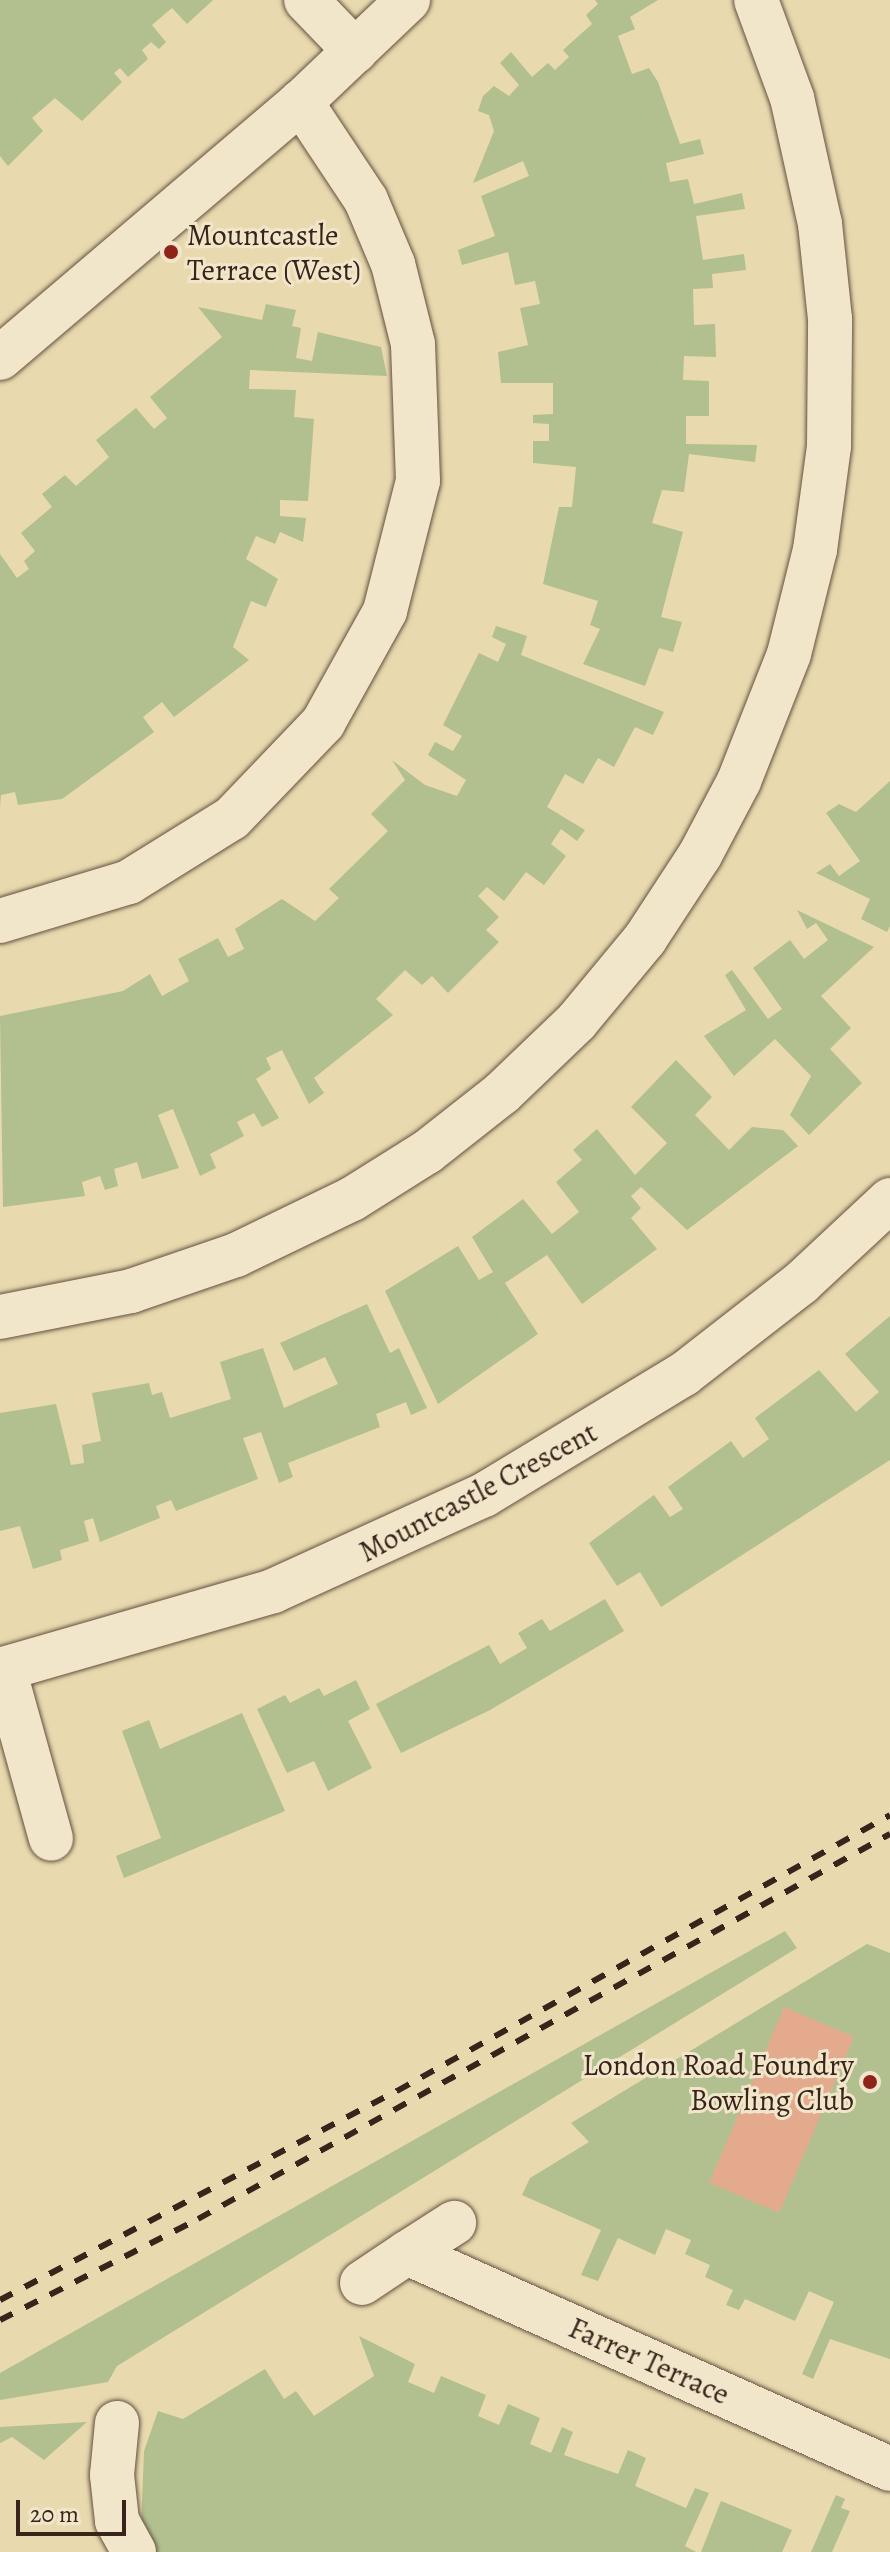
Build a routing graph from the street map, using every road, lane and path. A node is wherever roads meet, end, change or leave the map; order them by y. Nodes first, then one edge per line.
1 (306, 0) edge
2 (408, 0) edge
3 (756, 0) edge
4 (355, 51) junction
5 (301, 102) junction
6 (0, 358) edge
7 (0, 921) edge
8 (890, 1200) edge
9 (0, 1317) edge
10 (2, 1669) edge
11 (51, 1839) dead end
12 (454, 2223) dead end
13 (407, 2253) junction
14 (362, 2283) dead end
15 (117, 2423) dead end
16 (890, 2469) edge
17 (134, 2552) edge

1 - 4 street
2 - 4 street
3 - 9 street
4 - 5 street
5 - 6 street
5 - 7 street
8 - 10 street, Mountcastle Crescent
10 - 11 street, Mountcastle Crescent
12 - 13 street
13 - 14 street
13 - 16 street, Farrer Terrace
15 - 17 street

